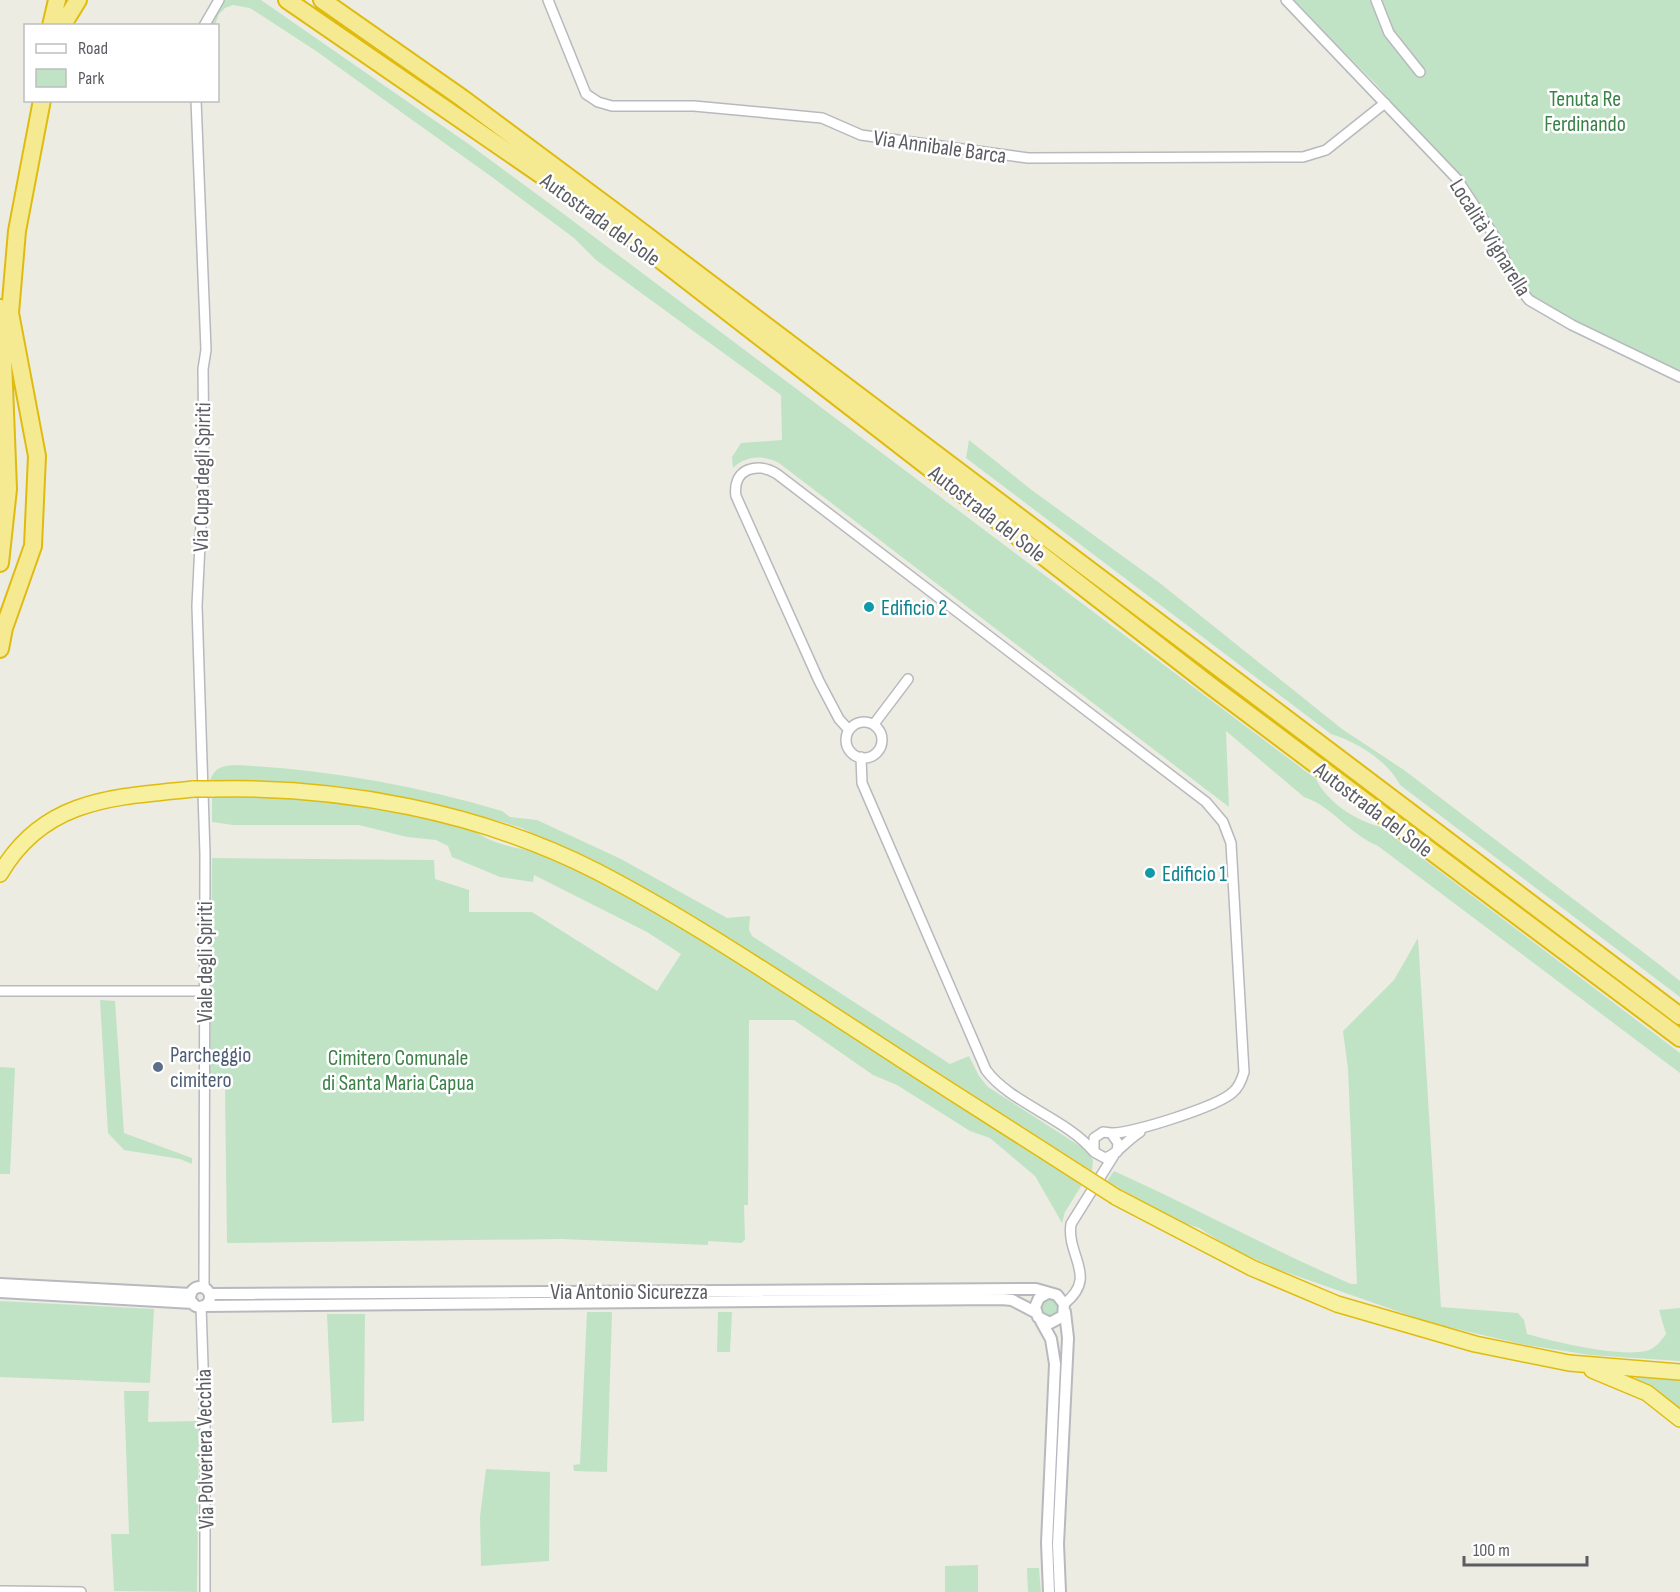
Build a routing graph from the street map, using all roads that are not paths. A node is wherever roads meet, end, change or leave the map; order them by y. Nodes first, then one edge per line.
1 (78, 0) edge
2 (219, 0) edge
3 (279, 0) edge
4 (287, 0) edge
5 (322, 0) edge
6 (548, 0) edge
7 (1286, 0) edge
8 (1376, 0) edge
9 (52, 16) edge
10 (314, 19) junction
11 (205, 24) edge
12 (1420, 72) dead end
13 (35, 102) edge
14 (42, 102) edge
15 (196, 102) edge
16 (1385, 103) junction
17 (1680, 377) edge
18 (0, 563) edge
19 (0, 649) edge
20 (908, 679) dead end
21 (874, 724) junction
22 (849, 730) junction
23 (861, 757) junction
24 (205, 854) joint
25 (0, 874) edge
26 (0, 991) edge
27 (204, 991) junction
28 (1680, 1016) edge
29 (1680, 1038) edge
30 (1144, 1128) junction
31 (1071, 1131) junction
32 (1099, 1133) junction
33 (1111, 1133) junction
34 (1095, 1154) junction
35 (1115, 1154) junction
36 (1098, 1178) junction
37 (0, 1284) edge
38 (207, 1291) junction
39 (0, 1292) edge
40 (1048, 1293) junction
41 (197, 1302) junction
42 (1065, 1308) junction
43 (1038, 1317) junction
44 (1569, 1363) junction
45 (1680, 1372) edge
46 (1680, 1419) edge
47 (0, 1591) edge
48 (81, 1592) edge
49 (205, 1592) edge
50 (1049, 1592) edge
51 (1060, 1592) edge

1 - 9 highway
2 - 11 street
3 - 10 highway
4 - 10 highway, Autostrada del Sole
5 - 28 highway, Autostrada del Sole
6 - 16 street, Via Annibale Barca
7 - 16 street, Località Vignarella
8 - 12 street
10 - 29 highway, Autostrada del Sole
13 - 18 highway
14 - 19 highway
15 - 24 street, Via Cupa degli Spiriti
16 - 17 street, Località Vignarella
20 - 21 street
21 - 22 street
21 - 23 street
22 - 23 street
22 - 30 street
23 - 31 street
24 - 27 street, Viale degli Spiriti
25 - 44 highway, bridge
26 - 27 street
27 - 38 street, Viale degli Spiriti
30 - 33 street
30 - 35 street
31 - 32 street
31 - 34 street
32 - 33 street
32 - 34 street
33 - 35 street
34 - 35 street
34 - 36 street
35 - 36 street
36 - 42 street
37 - 41 street
38 - 40 street, Via Antonio Sicurezza
38 - 41 street
38 - 41 street
39 - 41 street
40 - 42 street, Via Antonio Sicurezza
40 - 43 street
41 - 43 street, Via Antonio Sicurezza
41 - 49 street, Via Polveriera Vecchia
42 - 43 street
42 - 51 street
43 - 50 street
44 - 45 highway
44 - 46 highway
47 - 48 street

